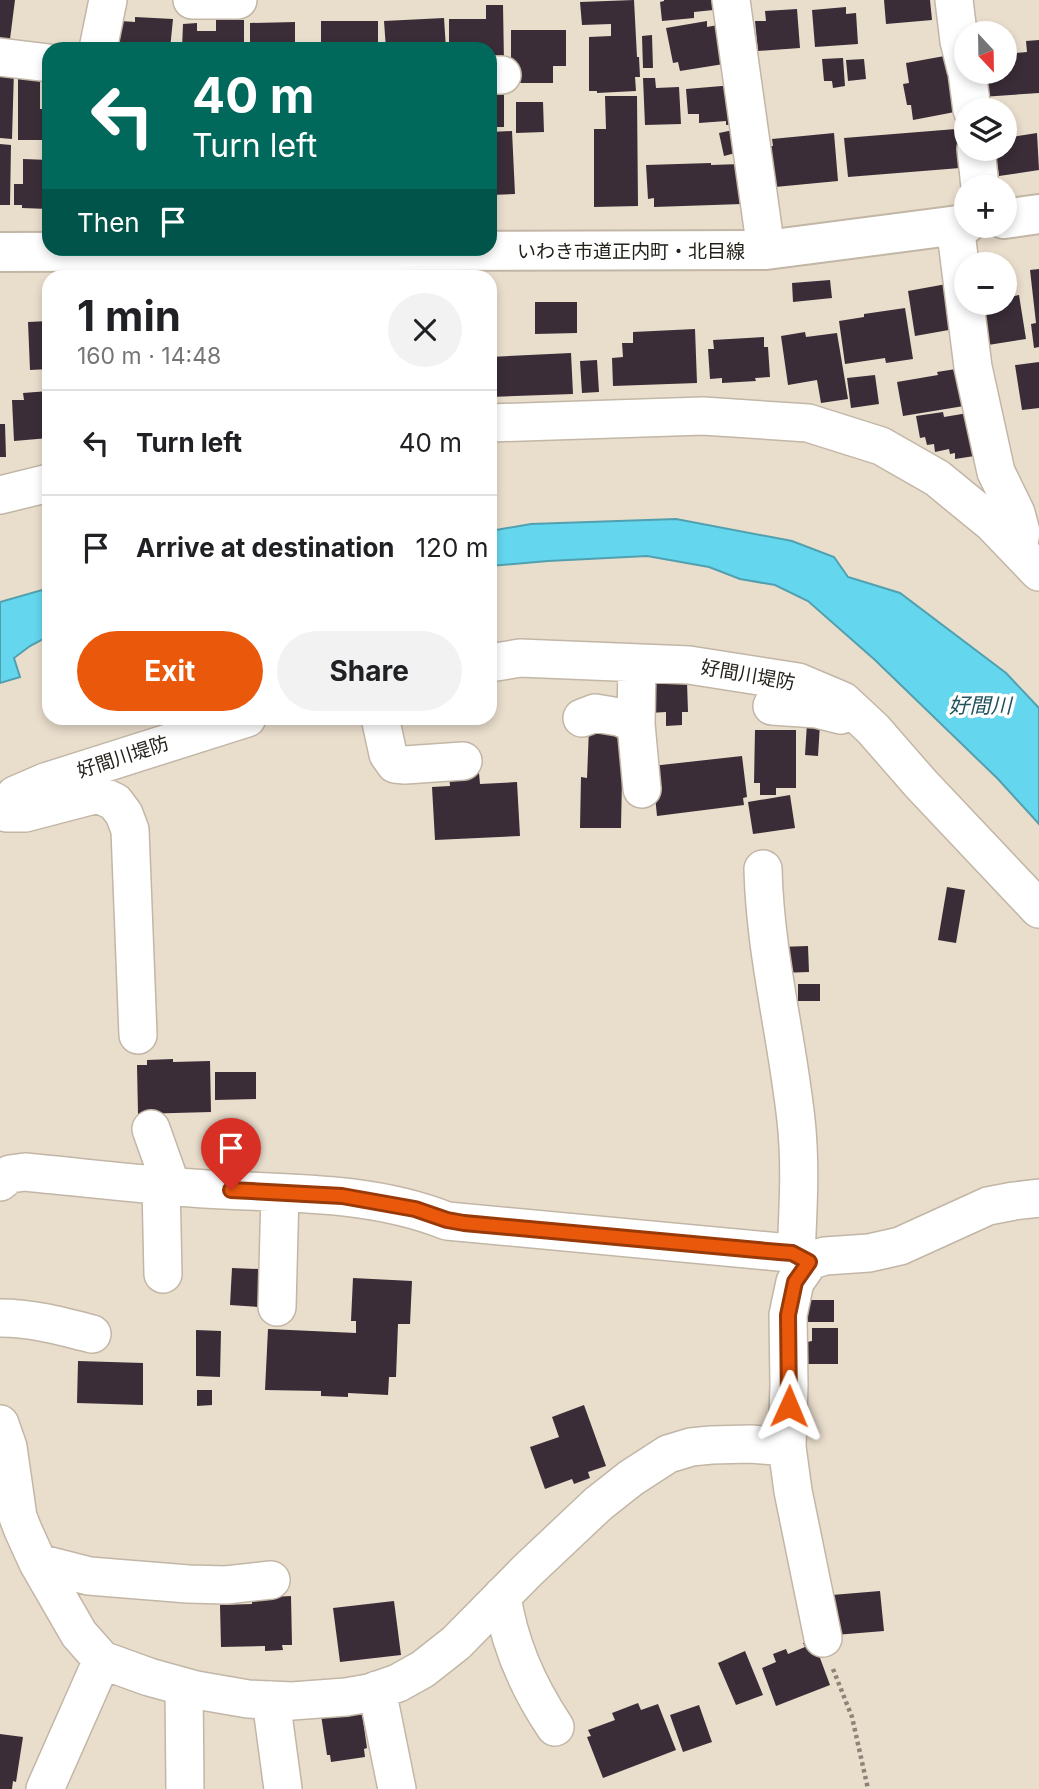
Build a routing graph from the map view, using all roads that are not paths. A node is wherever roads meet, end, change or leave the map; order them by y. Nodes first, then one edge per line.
1 (107, 0) edge
2 (192, 0) edge
3 (238, 0) edge
4 (732, 0) edge
5 (954, 0) edge
6 (957, 21) edge
7 (99, 42) edge
8 (0, 57) edge
9 (42, 62) edge
10 (1039, 214) edge
11 (1017, 217) edge
12 (954, 226) edge
13 (961, 238) edge
14 (497, 250) edge
15 (766, 250) junction
16 (0, 252) edge
17 (42, 252) edge
18 (497, 423) edge
19 (42, 485) edge
20 (0, 495) edge
21 (1028, 561) edge
22 (637, 663) junction
23 (497, 664) edge
24 (772, 706) dead end
25 (582, 718) dead end
26 (636, 724) junction
27 (868, 724) junction
28 (225, 725) edge
29 (382, 725) edge
30 (463, 761) dead end
31 (642, 789) dead end
32 (0, 801) edge
33 (0, 809) edge
34 (763, 869) dead end
35 (1039, 909) edge
36 (138, 1035) dead end
37 (151, 1129) dead end
38 (0, 1182) edge
39 (161, 1185) junction
40 (280, 1193) junction
41 (1039, 1198) edge
42 (802, 1259) junction
43 (163, 1273) dead end
44 (277, 1307) dead end
45 (0, 1318) edge
46 (92, 1334) dead end
47 (0, 1424) edge
48 (787, 1447) junction
49 (38, 1563) junction
50 (271, 1580) dead end
51 (502, 1596) junction
52 (823, 1638) road end
53 (102, 1660) junction
54 (184, 1687) junction
55 (377, 1690) junction
56 (271, 1700) junction
57 (555, 1727) dead end
58 (45, 1789) edge
59 (185, 1789) edge
60 (283, 1789) edge
61 (397, 1789) edge

1 - 7 street
2 - 3 street
4 - 15 street
5 - 6 street
8 - 9 street
10 - 11 street
12 - 15 street, いわき市道正内町・北目線
13 - 21 street
14 - 15 street, いわき市道正内町・北目線
16 - 17 street, いわき市道正内町・北目線
18 - 21 street
19 - 20 street
22 - 23 street, 好間川堤防
22 - 26 street
22 - 27 street, 好間川堤防
24 - 27 street
25 - 26 street
26 - 31 street
27 - 35 street, 好間川堤防
28 - 32 street, 好間川堤防
29 - 30 street
33 - 36 street
34 - 42 street
37 - 39 street
38 - 39 street
39 - 40 street
39 - 43 street
40 - 42 street
40 - 44 street
41 - 42 street
42 - 48 street
45 - 46 street
47 - 49 street
48 - 51 street
48 - 52 street
49 - 50 street
49 - 53 street
51 - 55 street
51 - 57 street
53 - 54 street
53 - 58 street
54 - 56 street
54 - 59 street
55 - 56 street
55 - 61 street
56 - 60 street

